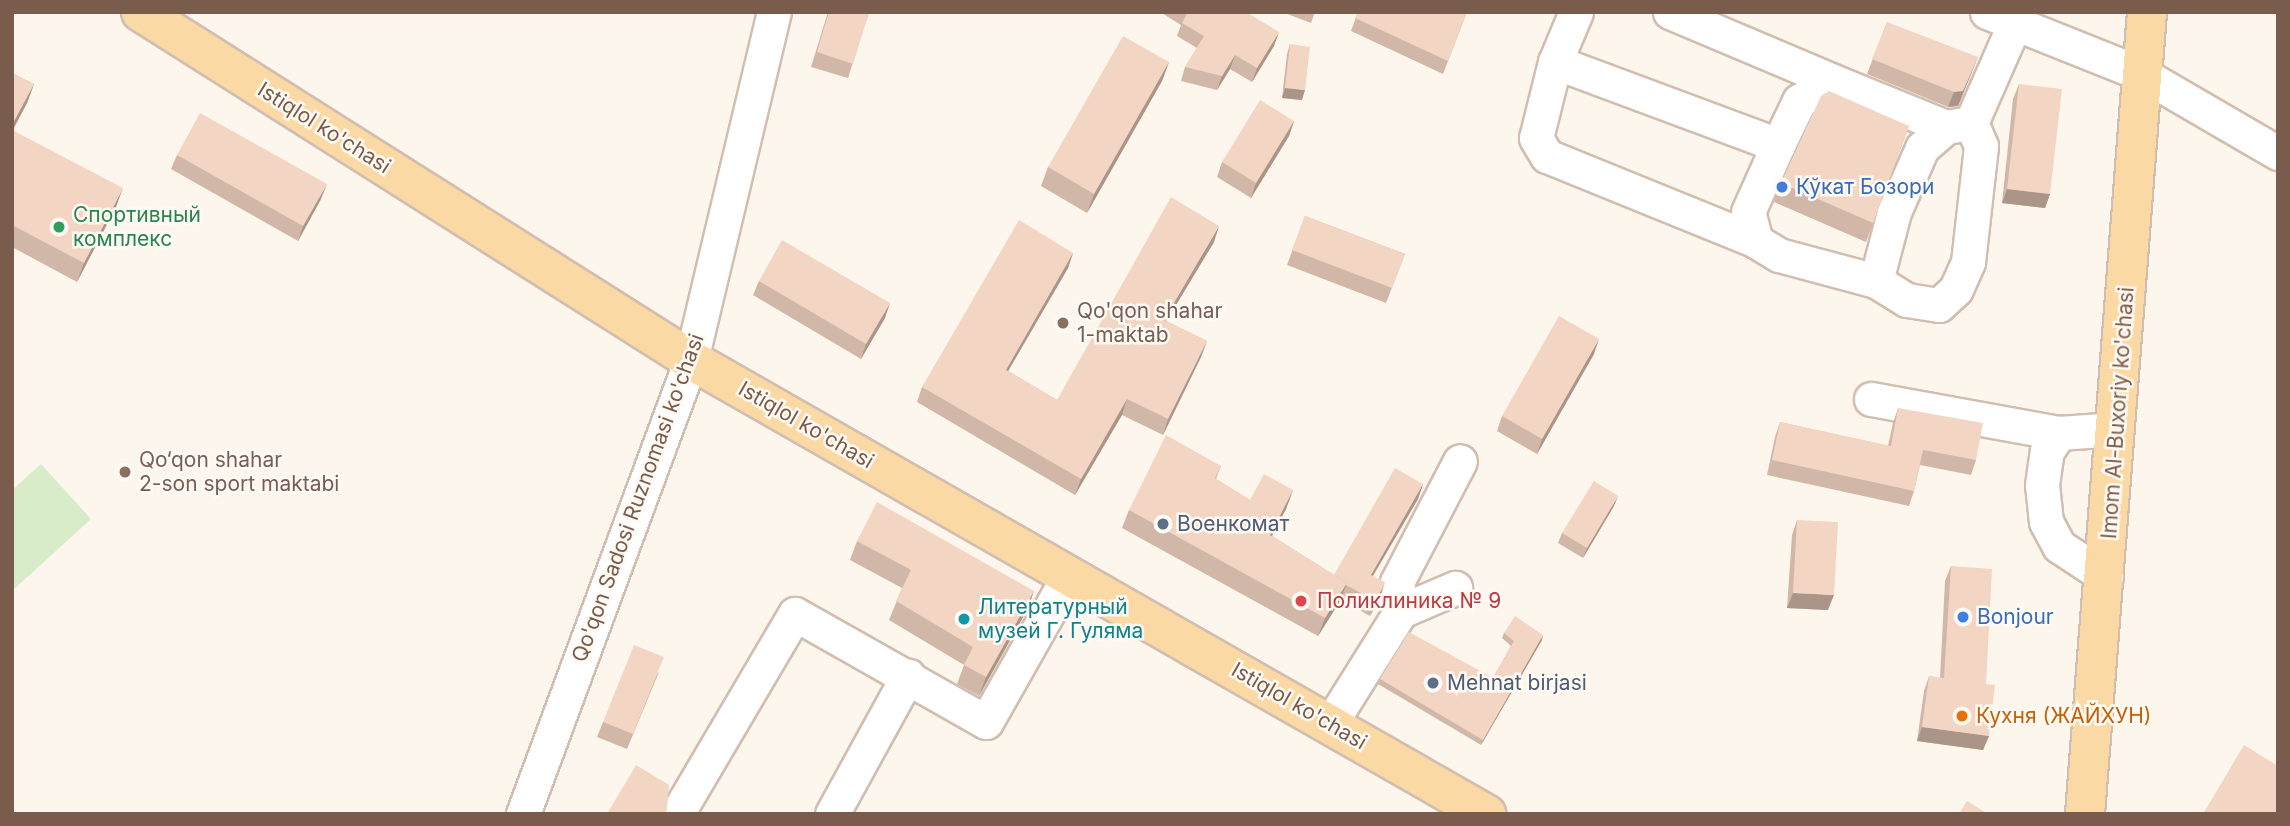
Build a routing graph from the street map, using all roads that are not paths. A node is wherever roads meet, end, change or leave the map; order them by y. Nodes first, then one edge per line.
1 (141, 12) edge
2 (1576, 12) edge
3 (1670, 12) edge
4 (2147, 12) edge
5 (770, 14) edge
6 (2001, 18) edge
7 (1555, 62) junction
8 (2142, 74) junction
9 (1833, 81) junction
10 (1959, 125) junction
11 (1778, 145) junction
12 (2278, 153) edge
13 (1756, 241) junction
14 (1876, 281) junction
15 (691, 360) junction
16 (1871, 399) dead end
17 (2116, 429) junction
18 (2059, 433) junction
19 (1460, 461) dead end
20 (1069, 575) junction
21 (2106, 578) junction
22 (1455, 588) dead end
23 (1401, 611) junction
24 (908, 676) junction
25 (1329, 723) junction
26 (523, 814) edge
27 (677, 814) edge
28 (832, 814) edge
29 (1486, 814) edge
30 (2085, 814) edge

1 - 15 main road, Istiqlol ko'chasi
2 - 7 street
3 - 9 street
4 - 8 main road, Imom Al-Buxoriy ko'chasi
5 - 15 street, Qo'qon Sadosi Ruznomasi ko'chasi
6 - 8 street
6 - 10 street
7 - 11 street
7 - 13 street
8 - 12 street
8 - 17 main road, Imom Al-Buxoriy ko'chasi
9 - 10 street
9 - 11 street
10 - 14 street
10 - 14 street
11 - 13 street
13 - 14 street
15 - 20 main road, Istiqlol ko'chasi
15 - 26 street, Qo'qon Sadosi Ruznomasi ko'chasi
16 - 18 street
17 - 18 street
17 - 21 main road, Imom Al-Buxoriy ko'chasi
18 - 21 street
19 - 23 street
20 - 24 street
20 - 25 main road, Istiqlol ko'chasi
21 - 30 main road, Imom Al-Buxoriy ko'chasi
22 - 23 street
23 - 25 street
24 - 27 street
24 - 28 street
25 - 29 main road, Istiqlol ko'chasi

